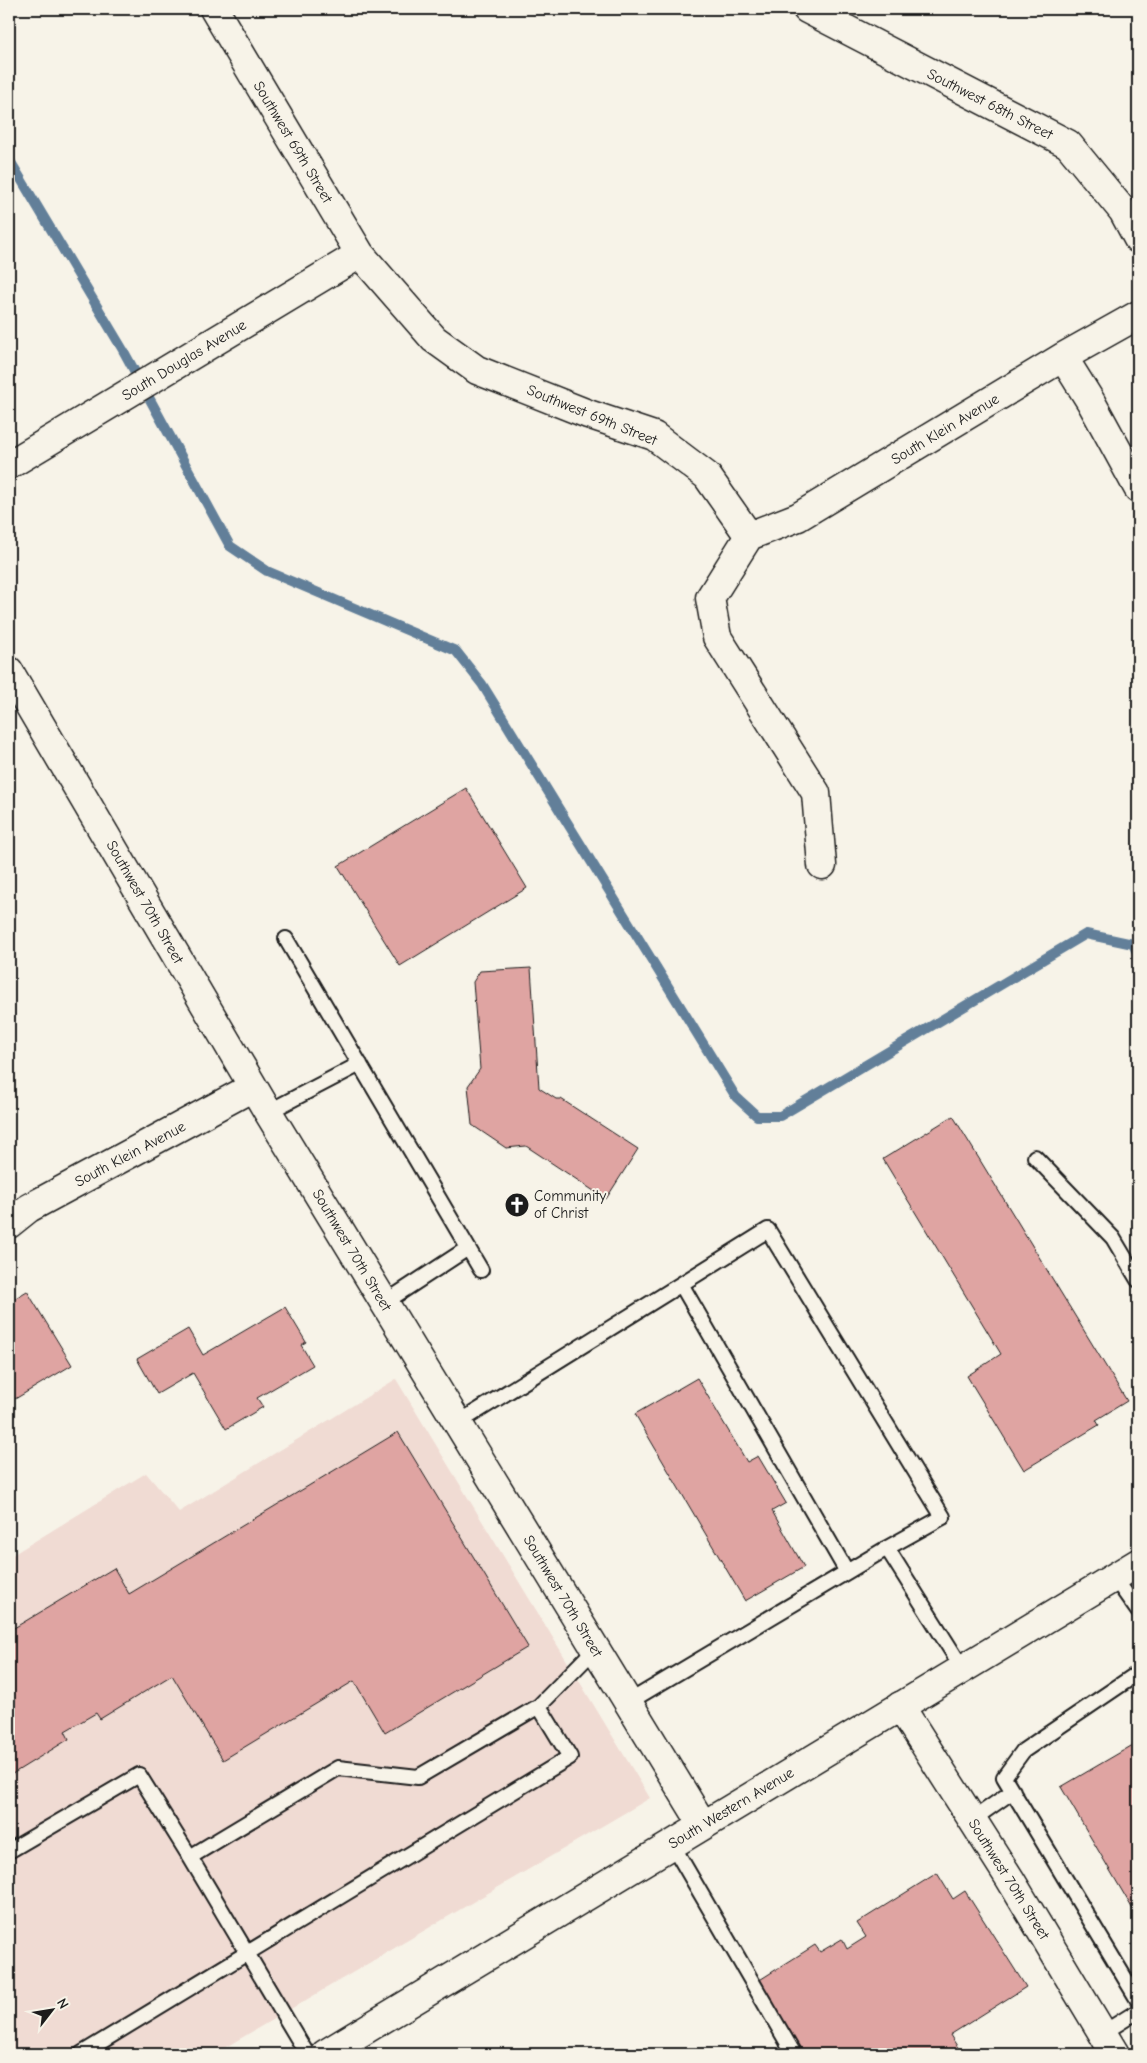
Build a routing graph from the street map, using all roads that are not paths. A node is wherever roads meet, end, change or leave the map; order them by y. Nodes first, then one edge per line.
1 (214, 9) edge
2 (807, 9) edge
3 (1138, 239) edge
4 (360, 254) junction
5 (1138, 315) edge
6 (1063, 358) junction
7 (9, 465) edge
8 (1138, 488) edge
9 (749, 536) junction
10 (9, 671) edge
11 (822, 866) dead end
12 (286, 939) dead end
13 (360, 1064) junction
14 (253, 1087) junction
15 (268, 1112) junction
16 (1035, 1157) dead end
17 (9, 1224) edge
18 (468, 1248) junction
19 (481, 1270) dead end
20 (1138, 1280) edge
21 (681, 1284) junction
22 (384, 1304) junction
23 (458, 1423) junction
24 (887, 1548) junction
25 (1138, 1562) edge
26 (847, 1572) junction
27 (1114, 1577) junction
28 (1138, 1611) edge
29 (595, 1649) junction
30 (962, 1669) junction
31 (1138, 1673) edge
32 (628, 1702) junction
33 (539, 1706) junction
34 (900, 1706) junction
35 (1013, 1791) junction
36 (972, 1820) junction
37 (703, 1825) junction
38 (672, 1844) junction
39 (9, 1851) edge
40 (190, 1858) junction
41 (246, 1954) junction
42 (1138, 2000) edge
43 (1138, 2011) edge
44 (1109, 2044) edge
45 (354, 2047) edge
46 (81, 2054) edge
47 (307, 2054) edge
48 (324, 2054) edge
49 (794, 2054) edge

1 - 4 street, Southwest 69th Street
2 - 3 street, Southwest 68th Street
4 - 7 street, South Douglas Avenue
4 - 9 street, Southwest 69th Street
5 - 6 street, South Klein Avenue
6 - 8 street
6 - 9 street, South Klein Avenue
9 - 11 street
10 - 14 street, Southwest 70th Street
12 - 13 lane
13 - 15 lane
13 - 18 lane
14 - 15 street, Southwest 70th Street
14 - 17 street, South Klein Avenue
15 - 22 street, Southwest 70th Street
16 - 20 lane
18 - 19 lane
18 - 22 lane
21 - 23 lane
21 - 24 lane
21 - 26 lane
22 - 23 street, Southwest 70th Street
23 - 29 street, Southwest 70th Street
24 - 26 lane
24 - 30 lane
25 - 27 street, South Western Avenue
26 - 32 lane
27 - 28 lane
27 - 30 street, South Western Avenue
29 - 32 street, Southwest 70th Street
29 - 33 lane
30 - 34 street, South Western Avenue
31 - 35 lane
32 - 37 street, Southwest 70th Street
33 - 40 lane
33 - 41 lane
34 - 36 street, Southwest 70th Street
34 - 37 street, South Western Avenue
35 - 36 lane
35 - 42 lane
36 - 44 street, Southwest 70th Street
37 - 38 street, South Western Avenue
38 - 45 street, South Western Avenue
38 - 49 lane
39 - 40 lane
40 - 41 lane
41 - 46 lane
41 - 47 lane
43 - 44 lane
45 - 48 street, South Western Avenue

